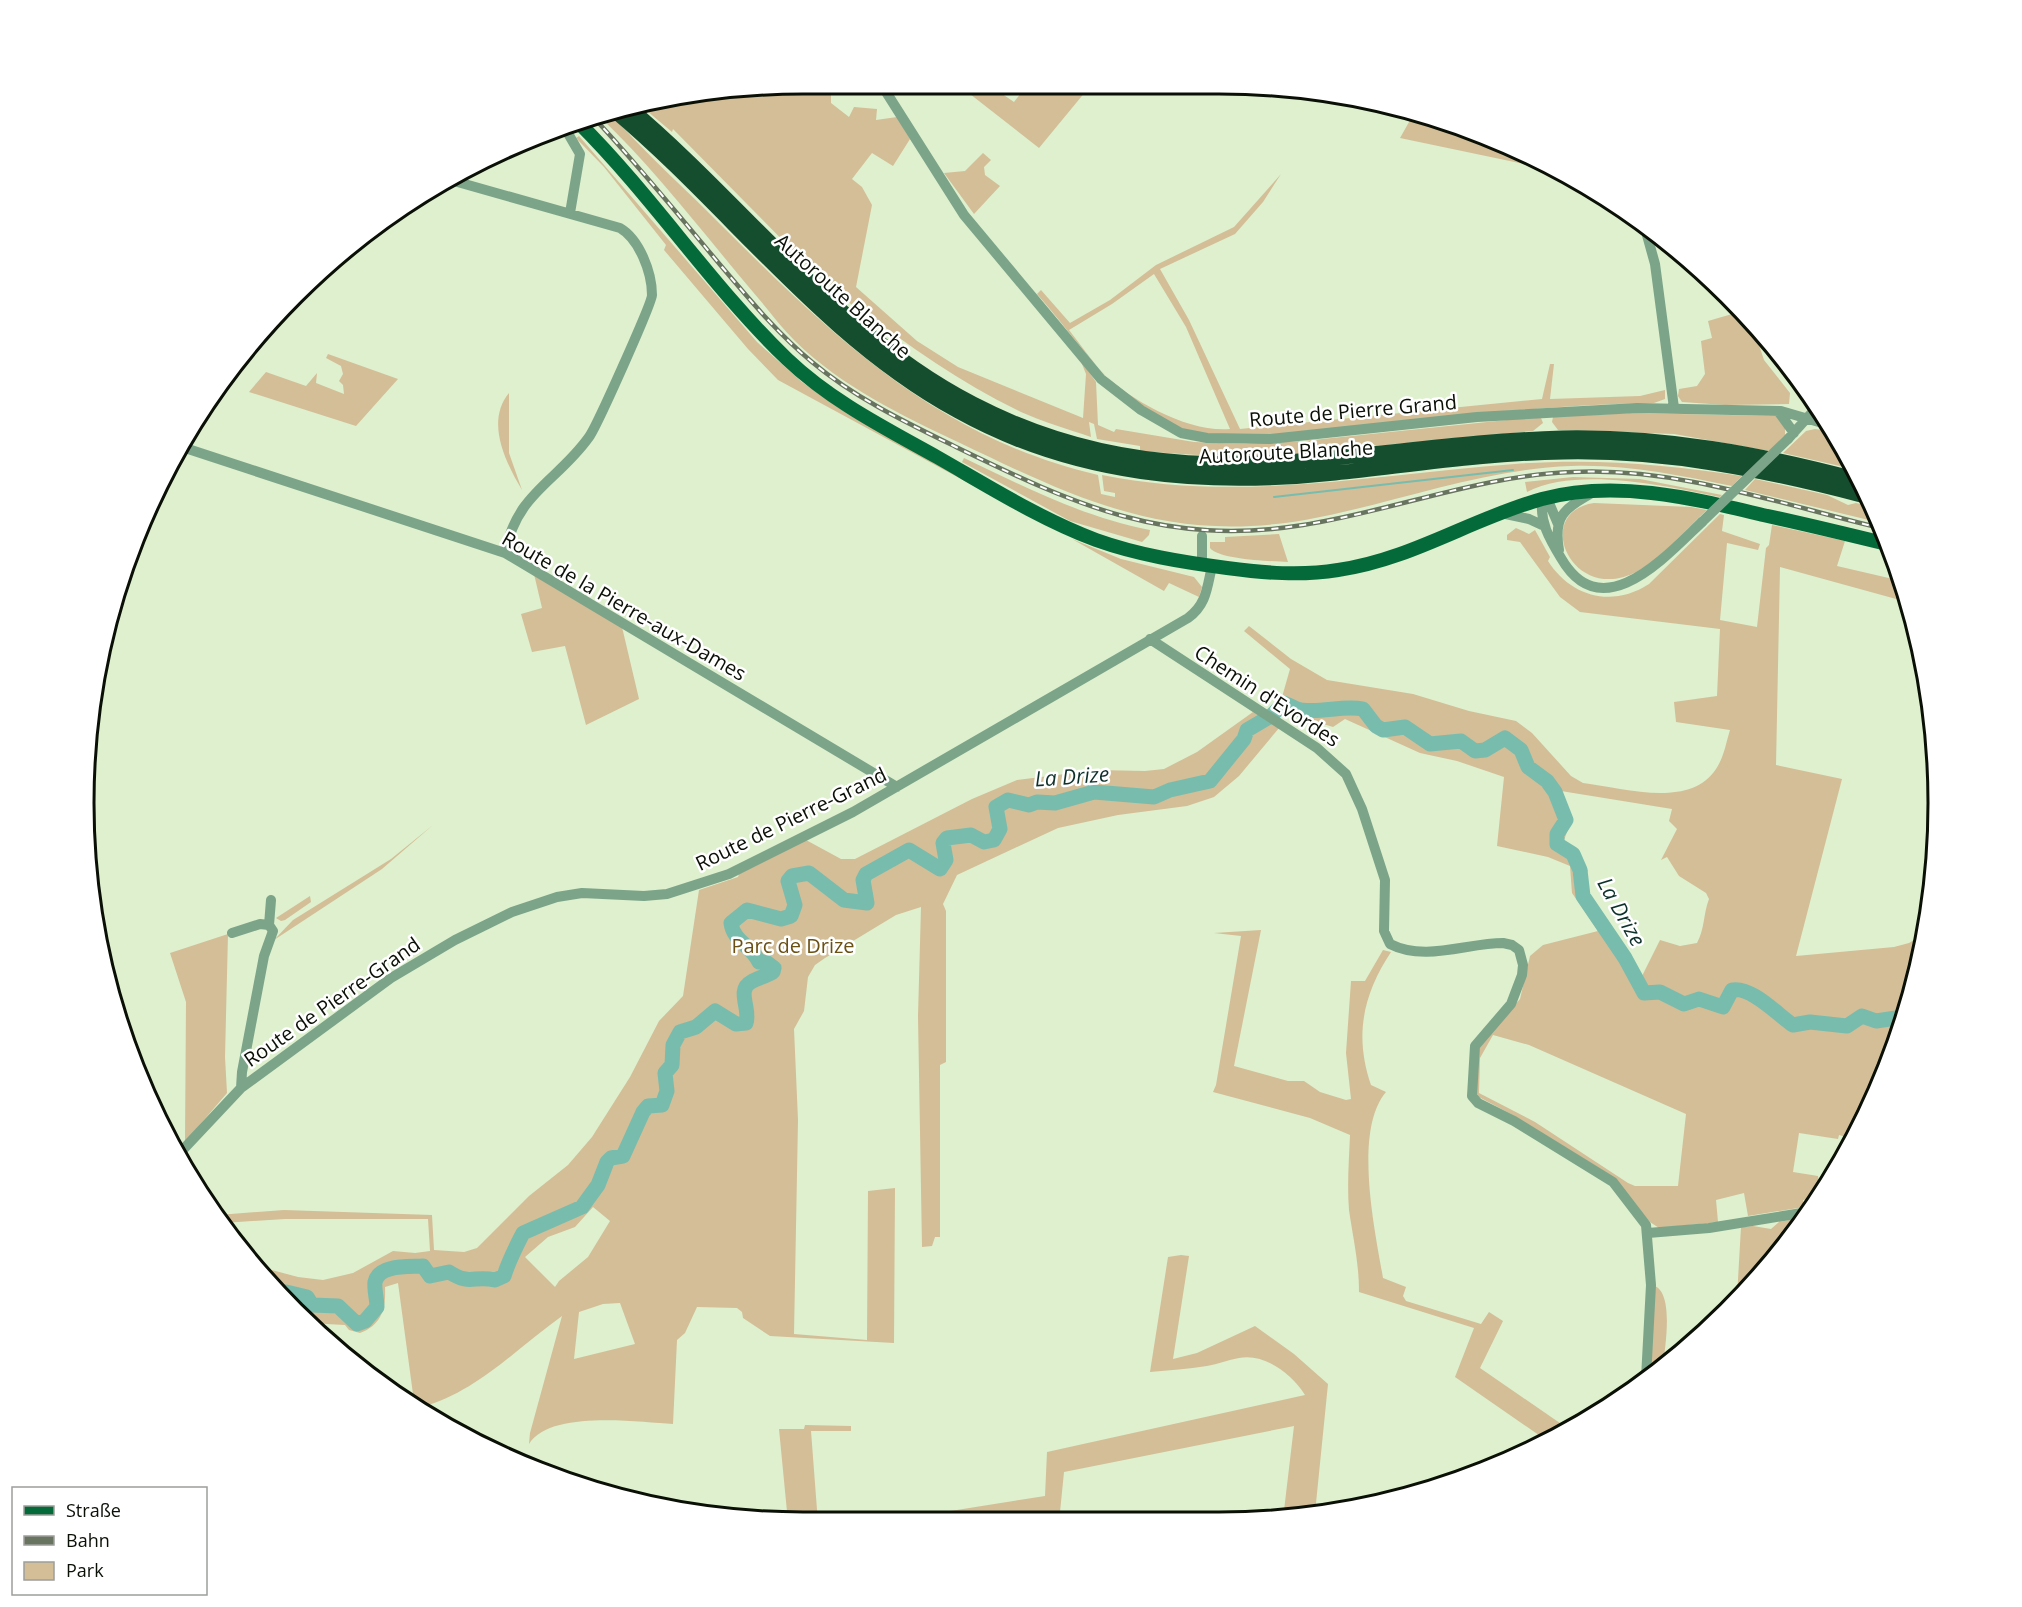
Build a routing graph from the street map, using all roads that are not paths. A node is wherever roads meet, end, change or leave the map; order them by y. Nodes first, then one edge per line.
1 (888, 94) edge
2 (637, 115) edge
3 (623, 118) edge
4 (585, 129) edge
5 (569, 135) edge
6 (461, 183) edge
7 (570, 213) junction
8 (1649, 240) edge
9 (1674, 408) junction
10 (1778, 411) junction
11 (1811, 414) edge
12 (1808, 418) junction
13 (1815, 420) edge
14 (1791, 436) junction
15 (189, 449) edge
16 (1848, 478) edge
17 (1594, 491) junction
18 (1856, 494) edge
19 (1545, 498) junction
20 (1500, 513) junction
21 (1558, 524) junction
22 (1542, 525) junction
23 (1202, 537) dead end
24 (1878, 542) edge
25 (505, 553) junction
26 (1561, 558) junction
27 (1207, 566) junction
28 (1150, 639) junction
29 (897, 787) junction
30 (271, 900) dead end
31 (271, 928) junction
32 (231, 933) dead end
33 (242, 1088) junction
34 (184, 1149) edge
35 (1796, 1214) edge
36 (1648, 1233) junction
37 (1647, 1368) edge

1 - 9 street, Route de Pierre Grand
2 - 16 highway, Autoroute Blanche
3 - 18 highway, Autoroute Blanche
4 - 27 main road
5 - 7 street
6 - 7 street
7 - 25 street
8 - 9 street
9 - 10 street, Route de Pierre Grand
10 - 12 street, Route de Pierre Grand
10 - 14 street
11 - 12 street
12 - 13 street, Route de Pierre Grand
12 - 14 street
14 - 26 street, bridge
15 - 25 street, Route de la Pierre-aux-Dames
17 - 19 main road
17 - 21 street
17 - 24 main road
19 - 20 main road
19 - 21 street
19 - 22 street
20 - 22 street
20 - 27 main road
21 - 26 street
22 - 26 street
23 - 27 street, Route de Pierre-Grand
25 - 29 street, Route de la Pierre-aux-Dames
27 - 28 street, Route de Pierre-Grand
28 - 29 street, Route de Pierre-Grand
28 - 36 street, Chemin d'Evordes
29 - 33 street, Route de Pierre-Grand
30 - 31 street
31 - 32 street
31 - 33 street
33 - 34 street, Route de Pierre-Grand
35 - 36 street
36 - 37 street, Chemin d'Evordes

